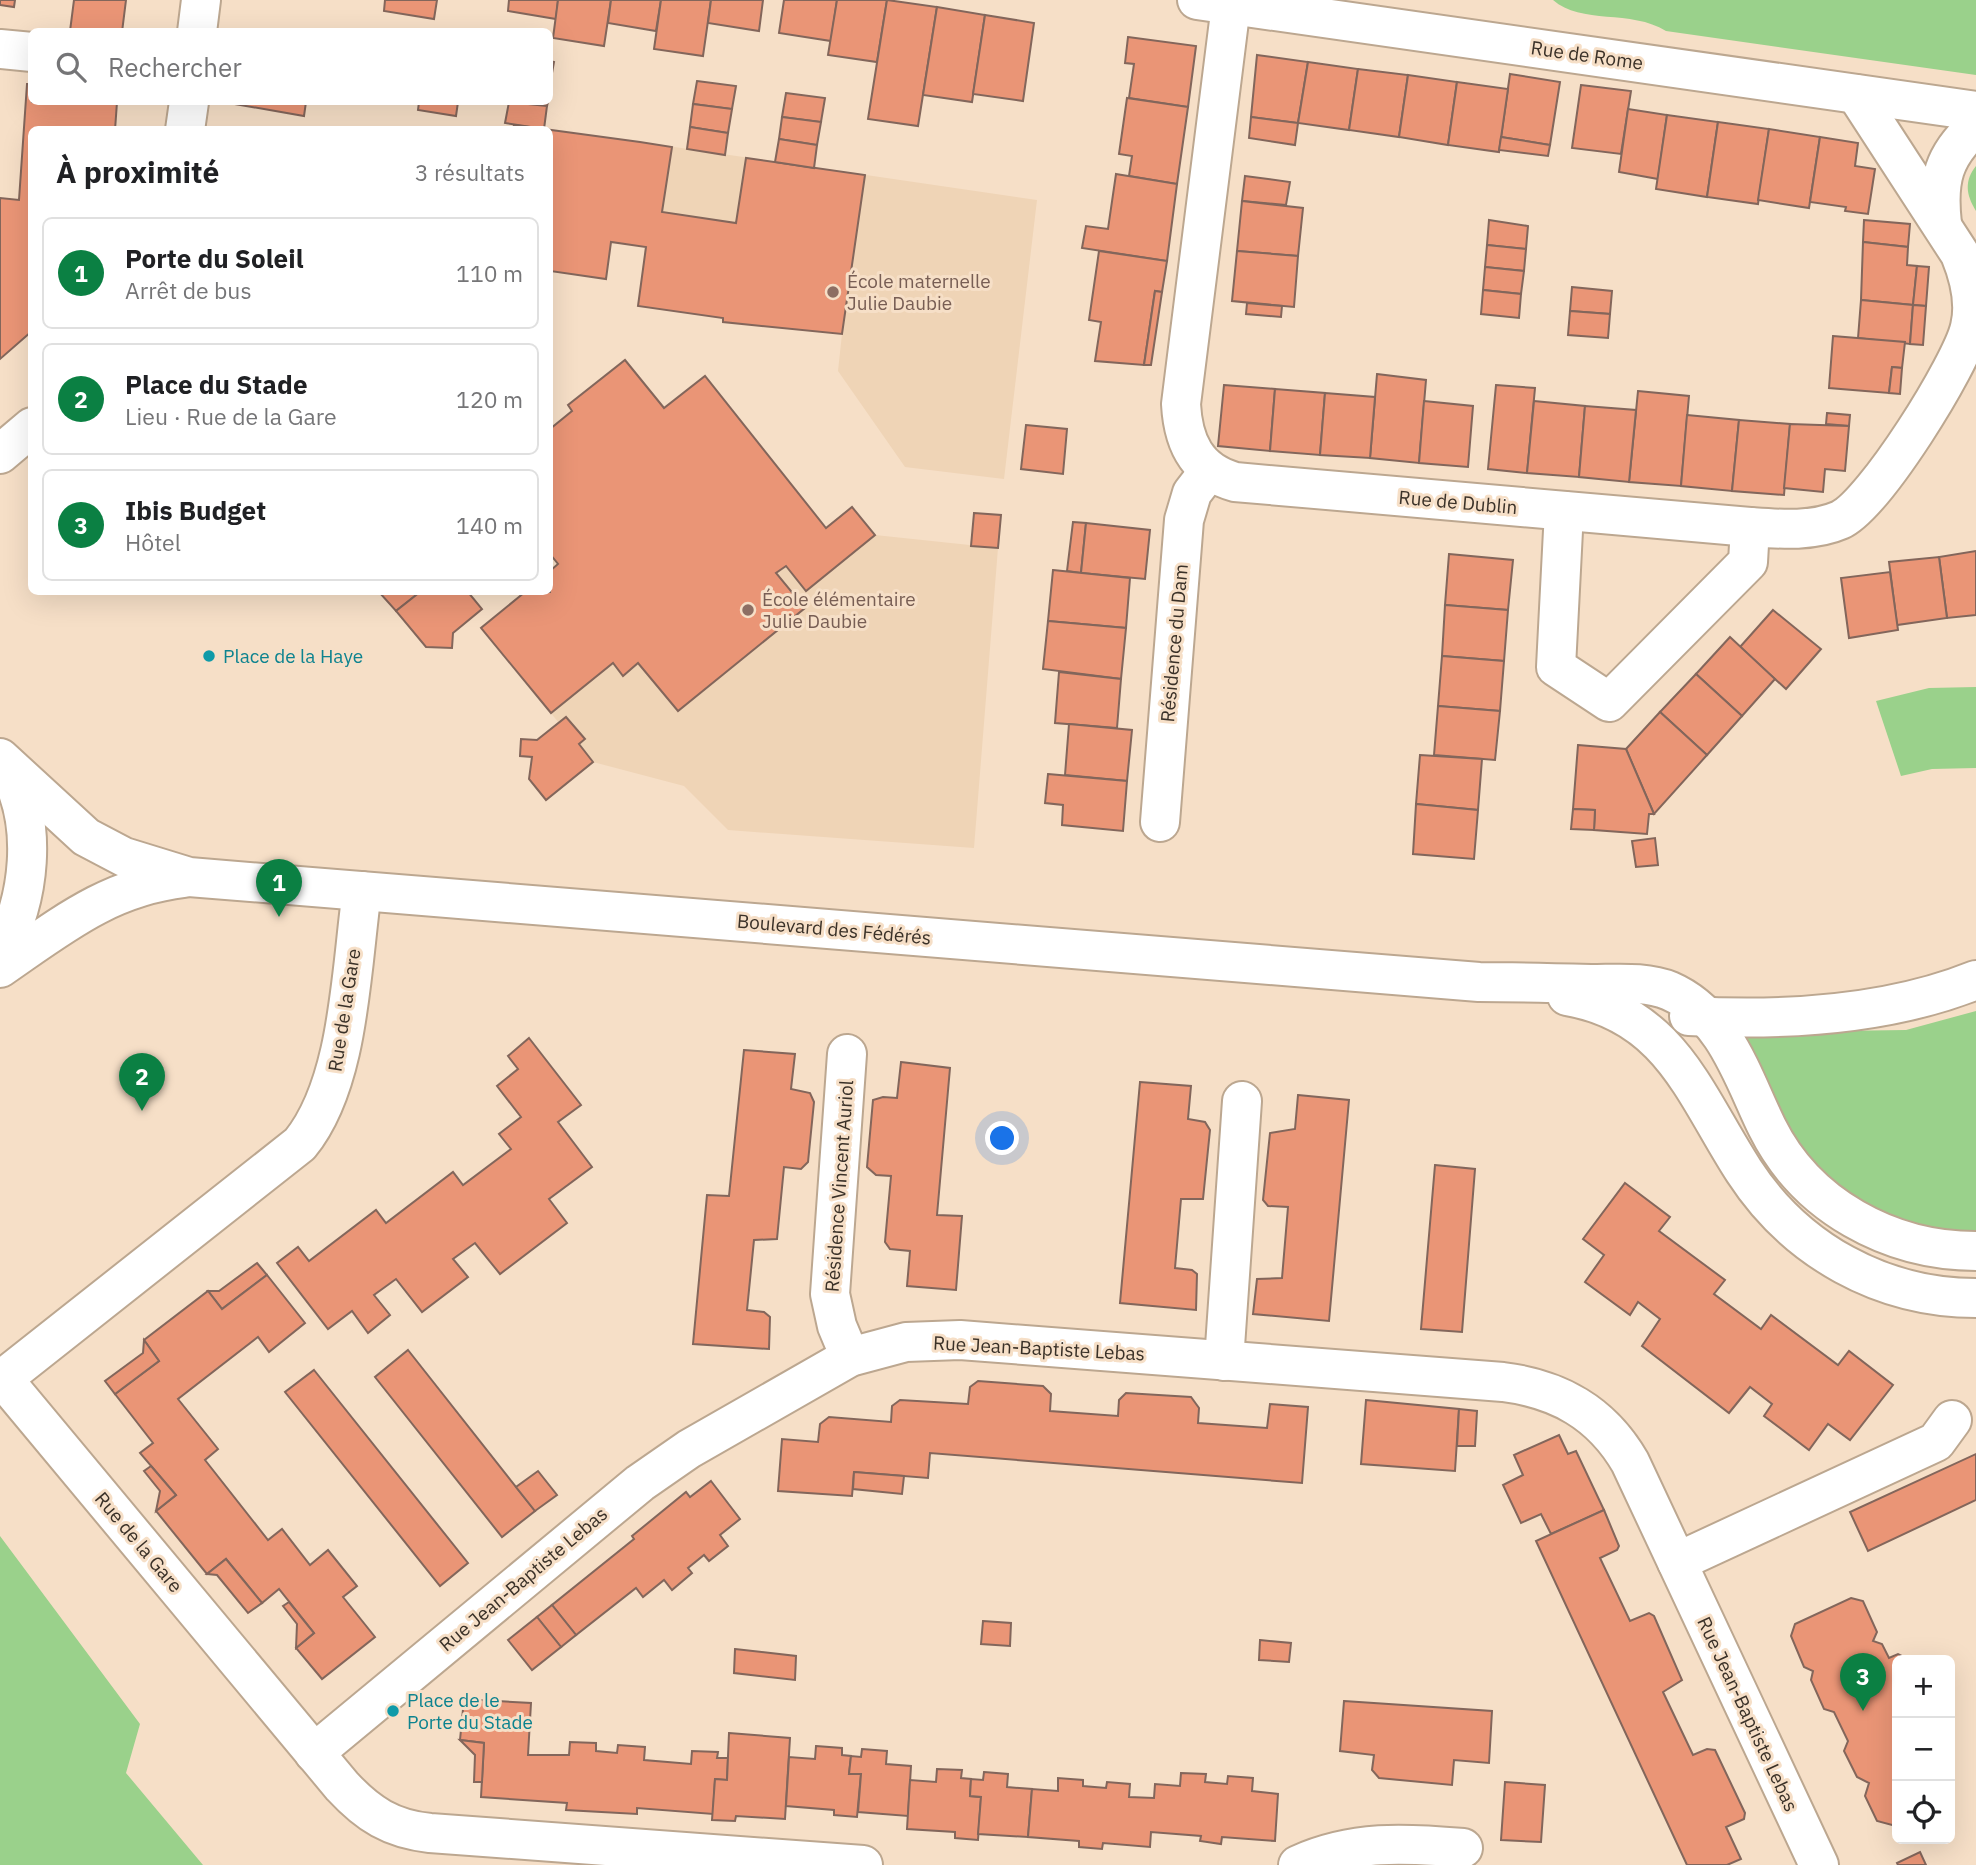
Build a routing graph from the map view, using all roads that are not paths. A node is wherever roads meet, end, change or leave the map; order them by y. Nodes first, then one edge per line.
1 (201, 0) edge
2 (1214, 3) edge
3 (198, 28) edge
4 (0, 49) edge
5 (28, 52) edge
6 (1856, 94) junction
7 (189, 105) edge
8 (1976, 111) edge
9 (186, 126) edge
10 (1976, 126) edge
11 (1942, 224) junction
12 (28, 430) edge
13 (0, 454) edge
14 (1209, 471) junction
15 (1563, 511) junction
16 (1750, 527) junction
17 (0, 758) edge
18 (1160, 822) dead end
19 (189, 877) junction
20 (362, 891) junction
21 (0, 954) edge
22 (0, 968) edge
23 (1976, 980) edge
24 (1479, 982) junction
25 (1671, 991) junction
26 (1851, 1009) junction
27 (1621, 1013) junction
28 (1705, 1017) junction
29 (847, 1054) dead end
30 (1242, 1101) dead end
31 (1976, 1251) edge
32 (1976, 1298) edge
33 (850, 1357) junction
34 (1224, 1361) junction
35 (1, 1380) edge
36 (1952, 1420) dead end
37 (1677, 1562) junction
38 (314, 1753) junction
39 (1463, 1848) dead end
40 (863, 1865) edge
41 (1298, 1865) edge
42 (1819, 1865) edge

1 - 3 street
2 - 6 street, Rue de Rome
2 - 14 street
4 - 5 street
6 - 8 street, Rue de Rome
6 - 11 street, Rue de Dublin
7 - 9 street
10 - 11 street
11 - 16 street, Rue de Dublin
12 - 13 street
14 - 15 street, Rue de Dublin
14 - 18 street, Résidence du Dam
15 - 16 street, Rue de Dublin
15 - 16 street
17 - 19 street, Boulevard des Fédérés
17 - 21 street
19 - 20 street, Boulevard des Fédérés
19 - 22 street, Boulevard des Fédérés
20 - 24 street, Boulevard des Fédérés
20 - 35 street, Rue de la Gare
23 - 26 street
24 - 25 street, Boulevard des Fédérés
24 - 27 street, Boulevard des Fédérés
25 - 26 street
25 - 28 street, Boulevard des Fédérés
26 - 28 street
27 - 28 street
27 - 32 street, Boulevard des Fédérés
28 - 31 street, Boulevard des Fédérés
29 - 33 street, Résidence Vincent Auriol
30 - 34 street
33 - 34 street, Rue Jean-Baptiste Lebas
33 - 38 street, Rue Jean-Baptiste Lebas
34 - 37 street, Rue Jean-Baptiste Lebas
35 - 38 street, Rue de la Gare
36 - 37 street
37 - 42 street, Rue Jean-Baptiste Lebas
38 - 40 street, Rue de la Gare
39 - 41 street

